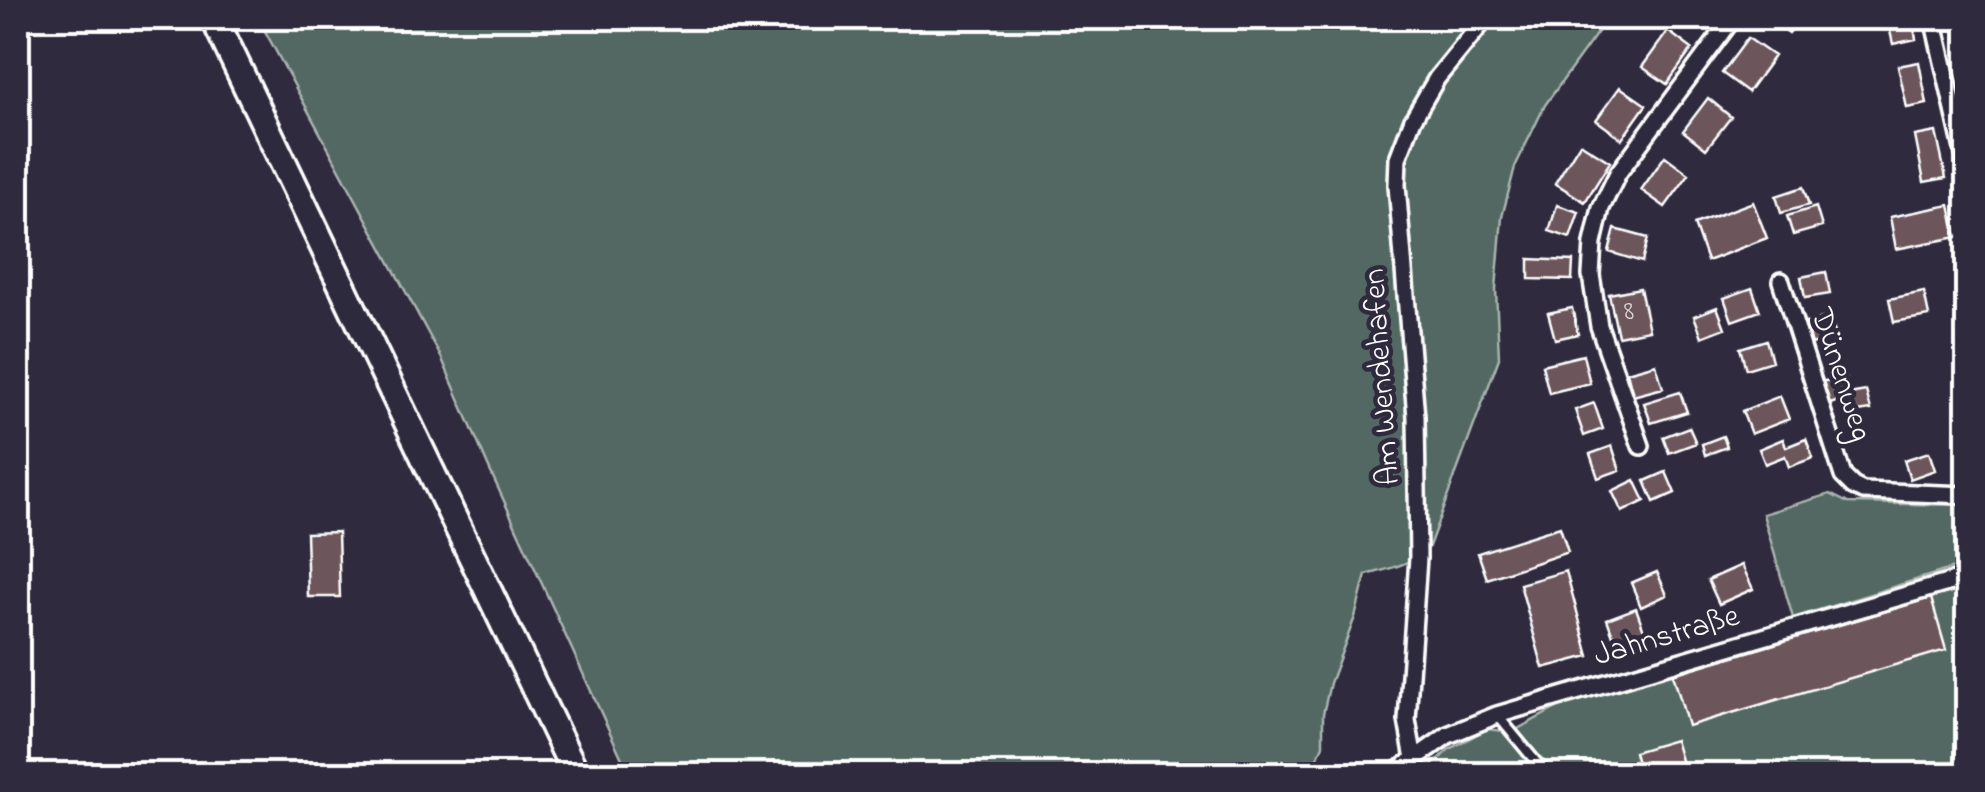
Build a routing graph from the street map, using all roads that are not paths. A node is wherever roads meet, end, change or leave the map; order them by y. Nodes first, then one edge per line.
1 (214, 18) edge
2 (1486, 18) edge
3 (1734, 18) edge
4 (1933, 18) edge
5 (1968, 171) edge
6 (1781, 281) dead end
7 (1640, 446) dead end
8 (1968, 494) edge
9 (1968, 577) edge
10 (1497, 715) junction
11 (1417, 762) edge
12 (576, 774) edge
13 (1393, 774) edge
14 (1546, 774) edge

1 - 12 main road
2 - 11 street, Am Wendehafen
3 - 7 street
4 - 5 street
6 - 8 street, Dünenweg
9 - 10 street, Jahnstraße
10 - 11 street, Jahnstraße
10 - 14 lane
11 - 13 street, Jahnstraße

